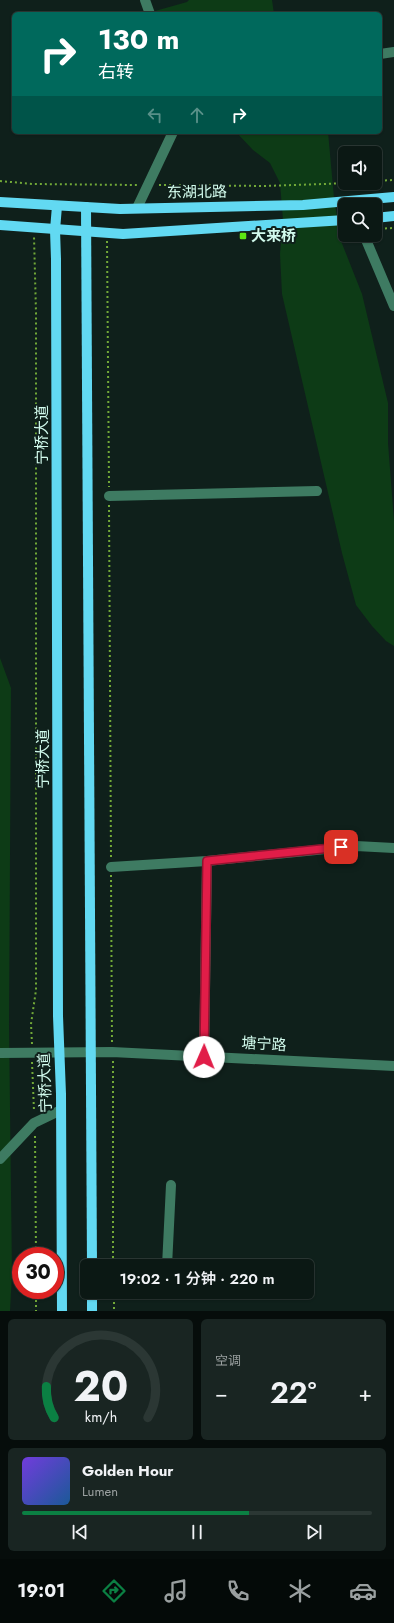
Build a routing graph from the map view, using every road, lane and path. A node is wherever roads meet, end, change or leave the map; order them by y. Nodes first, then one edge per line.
1 (145, 0) edge
2 (149, 12) edge
3 (394, 52) edge
4 (382, 54) edge
5 (171, 134) edge
6 (394, 180) edge
7 (0, 181) edge
8 (382, 181) edge
9 (338, 183) edge
10 (33, 184) dead end
11 (265, 186) dead end
12 (394, 197) edge
13 (0, 202) edge
14 (57, 206) junction
15 (86, 207) junction
16 (137, 208) junction
17 (394, 216) edge
18 (382, 217) edge
19 (338, 220) edge
20 (0, 225) edge
21 (34, 228) junction
22 (394, 228) edge
23 (382, 229) edge
24 (55, 230) junction
25 (85, 232) junction
26 (107, 233) junction
27 (367, 242) edge
28 (394, 306) edge
29 (318, 491) dead end
30 (109, 496) junction
31 (394, 848) edge
32 (207, 861) junction
33 (111, 867) junction
34 (90, 1052) junction
35 (112, 1052) junction
36 (0, 1053) edge
37 (32, 1053) junction
38 (60, 1053) junction
39 (204, 1057) junction
40 (394, 1066) edge
41 (61, 1110) junction
42 (34, 1123) junction
43 (0, 1159) edge
44 (171, 1185) dead end
45 (36, 1247) edge
46 (92, 1259) edge
47 (113, 1259) edge
48 (167, 1259) edge
49 (36, 1299) edge
50 (92, 1299) edge
51 (114, 1299) edge
52 (36, 1311) edge
53 (62, 1311) edge
54 (92, 1311) edge
55 (114, 1311) edge

1 - 2 street
3 - 4 street
5 - 16 street
6 - 8 path
7 - 10 path
9 - 11 path
12 - 16 main road, 东湖北路
13 - 14 main road, 东湖北路
14 - 15 main road, 东湖北路
14 - 24 main road, 宁桥大道
15 - 16 main road, 东湖北路
15 - 25 main road
17 - 18 main road
19 - 26 main road
20 - 21 main road
21 - 24 main road
21 - 37 path
22 - 23 path
24 - 25 main road
24 - 38 main road, 宁桥大道
25 - 26 main road
25 - 34 main road
26 - 30 path
27 - 28 street
29 - 30 street
30 - 33 path
31 - 32 street
32 - 33 street
32 - 39 street
33 - 35 path
34 - 35 street, 塘宁路
34 - 38 street, 塘宁路
34 - 46 main road
35 - 39 street, 塘宁路
35 - 47 path
36 - 37 street, 塘宁路
37 - 38 street, 塘宁路
37 - 42 path
38 - 41 main road, 宁桥大道
39 - 40 street, 塘宁路
41 - 42 street
41 - 53 main road, 宁桥大道
42 - 43 street
42 - 45 path
44 - 48 street
49 - 52 path
50 - 54 main road
51 - 55 path

